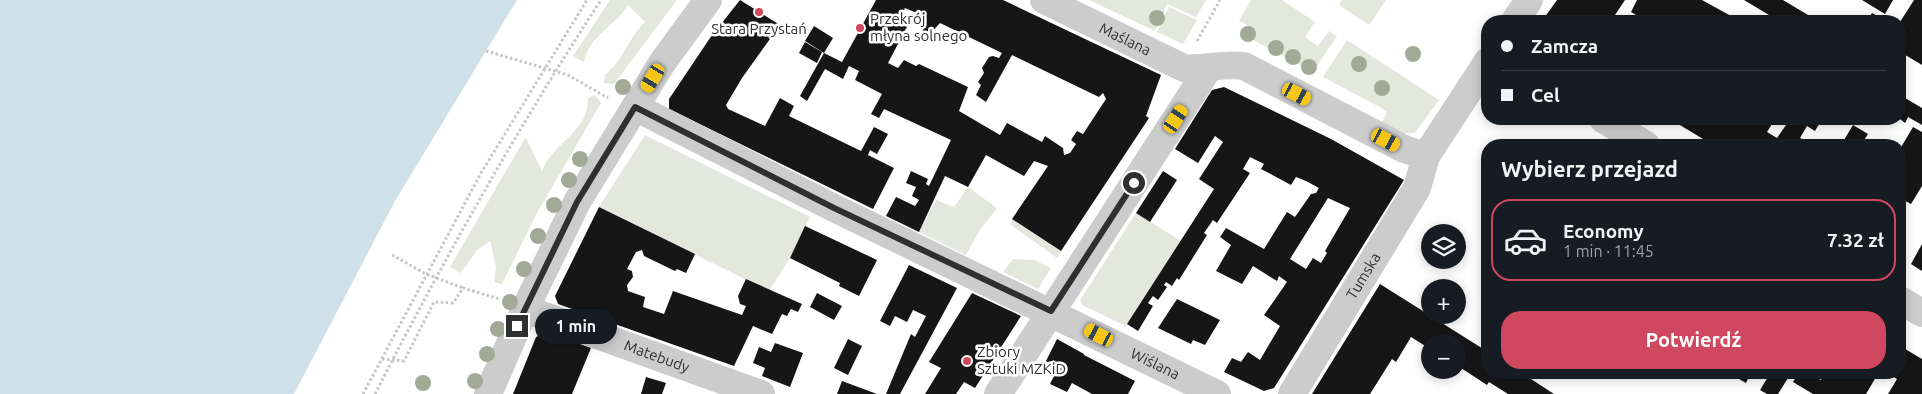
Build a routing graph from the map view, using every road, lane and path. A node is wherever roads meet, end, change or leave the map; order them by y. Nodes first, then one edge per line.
1 (587, 0) edge
2 (601, 0) edge
3 (708, 0) edge
4 (1044, 0) edge
5 (1529, 0) edge
6 (1519, 15) edge
7 (486, 51) dead end
8 (543, 68) junction
9 (1208, 69) junction
10 (556, 71) junction
11 (1481, 72) edge
12 (609, 98) dead end
13 (635, 107) junction
14 (1612, 125) edge
15 (1636, 139) edge
16 (1426, 156) junction
17 (392, 256) dead end
18 (426, 274) junction
19 (436, 278) junction
20 (463, 288) junction
21 (513, 304) junction
22 (1906, 304) edge
23 (1051, 311) junction
24 (1922, 313) edge
25 (382, 359) junction
26 (392, 361) junction
27 (363, 394) edge
28 (375, 394) edge
29 (488, 394) edge
30 (761, 394) edge
31 (998, 394) edge
32 (1217, 394) edge
33 (1292, 394) edge

1 - 8 path
2 - 10 path
3 - 13 street
4 - 9 street, Maślana
5 - 6 street
7 - 8 path
8 - 10 path
8 - 18 path
9 - 16 street, Maślana
9 - 23 street
10 - 12 path
10 - 19 path
11 - 16 street, Tumska
13 - 21 street
13 - 23 street, Wiślana
14 - 15 street
16 - 33 street, Tumska
17 - 18 path
18 - 19 path
18 - 25 path
19 - 20 path
19 - 26 path
20 - 21 path
20 - 26 path
21 - 29 street
21 - 30 street, Matebudy
22 - 24 street
23 - 31 street
23 - 32 street, Wiślana
25 - 26 path
25 - 27 path
26 - 28 path

